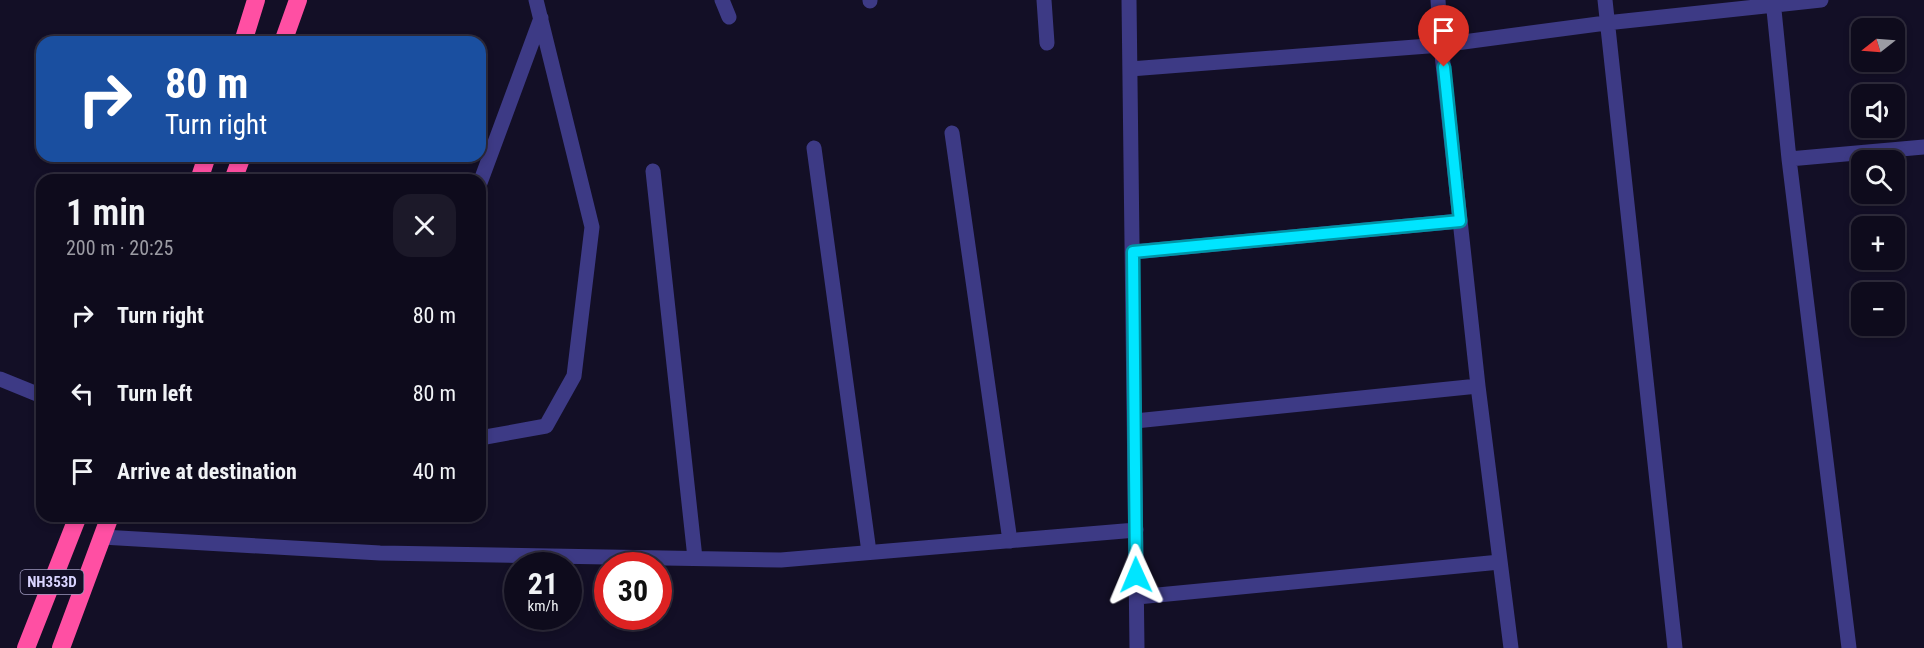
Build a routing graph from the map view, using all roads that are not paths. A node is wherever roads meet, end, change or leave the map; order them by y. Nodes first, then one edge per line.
1 (256, 0) edge
2 (298, 0) edge
3 (536, 0) edge
4 (723, 0) edge
5 (1044, 0) edge
6 (1129, 0) edge
7 (1438, 0) edge
8 (1605, 0) edge
9 (1821, 0) edge
10 (1774, 3) edge
11 (729, 17) dead end
12 (541, 18) junction
13 (1606, 23) junction
14 (245, 36) edge
15 (285, 36) edge
16 (1047, 43) dead end
17 (1441, 45) junction
18 (1130, 69) junction
19 (952, 133) dead end
20 (1924, 147) edge
21 (814, 148) dead end
22 (1789, 159) junction
23 (653, 171) dead end
24 (483, 174) edge
25 (1460, 221) junction
26 (1133, 252) junction
27 (0, 379) edge
28 (1478, 386) junction
29 (36, 394) edge
30 (1135, 421) junction
31 (486, 437) edge
32 (76, 522) edge
33 (108, 522) edge
34 (1136, 530) junction
35 (102, 537) junction
36 (1010, 541) junction
37 (869, 552) junction
38 (695, 558) junction
39 (1500, 561) junction
40 (1137, 597) junction
41 (26, 648) edge
42 (61, 648) edge
43 (1137, 648) edge
44 (1511, 648) edge
45 (1675, 648) edge
46 (1849, 648) edge

1 - 14 highway
2 - 15 highway
3 - 12 street
4 - 11 street
5 - 16 street
6 - 18 street
7 - 17 street
8 - 13 street
9 - 10 street
10 - 13 street
10 - 22 street
12 - 24 street
12 - 31 street
13 - 17 street
13 - 45 street
17 - 18 street
17 - 25 street
18 - 26 street
19 - 36 street
20 - 22 street
21 - 37 street
22 - 46 street
23 - 38 street
25 - 26 street
25 - 28 street
26 - 30 street
27 - 29 street
28 - 30 street
28 - 39 street
30 - 34 street
32 - 41 highway, NH353D
33 - 35 highway, NH353D
34 - 36 street
34 - 40 street
35 - 38 street
35 - 42 highway, NH353D
36 - 37 street
37 - 38 street
39 - 40 street
39 - 44 street
40 - 43 street

